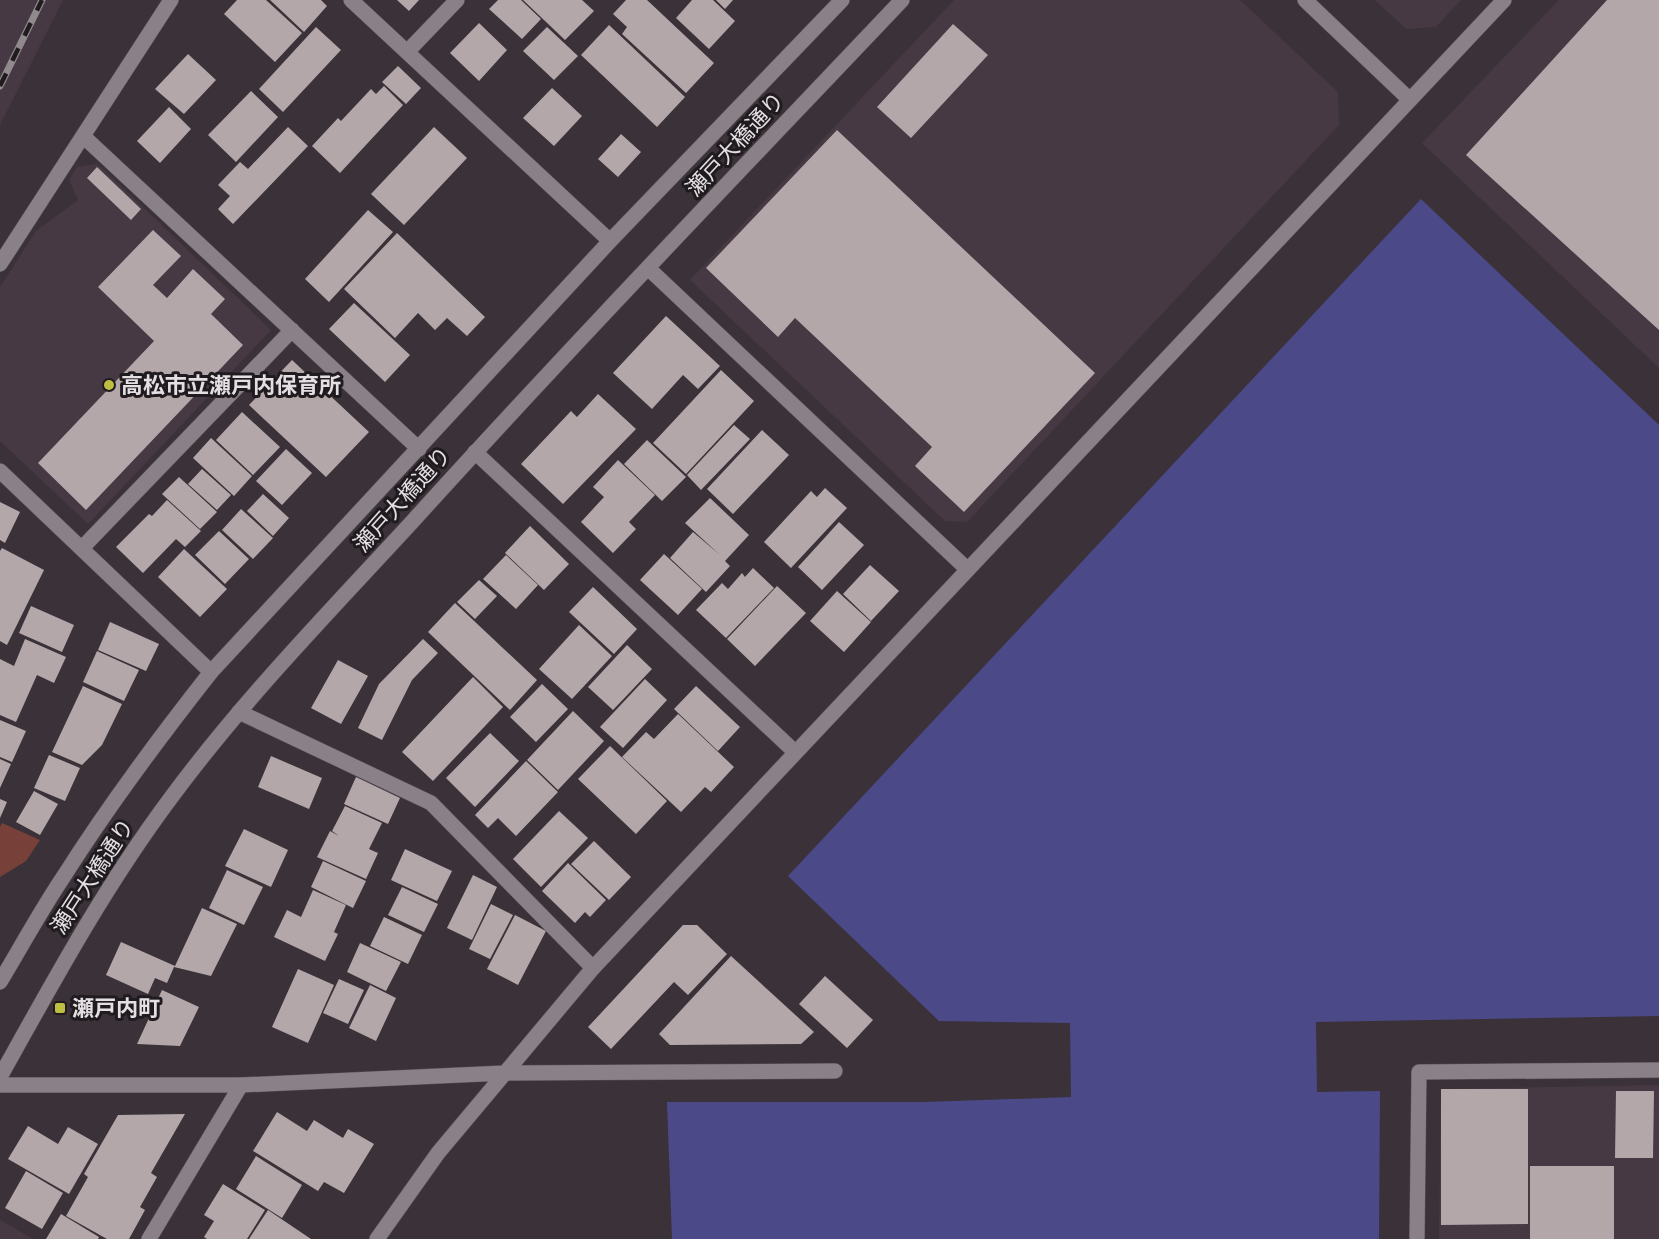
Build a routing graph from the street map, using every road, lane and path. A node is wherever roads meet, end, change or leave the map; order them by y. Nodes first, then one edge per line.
1 (171, 0) edge
2 (351, 0) edge
3 (457, 0) edge
4 (842, 0) edge
5 (902, 0) edge
6 (1305, 0) edge
7 (1504, 0) edge
8 (407, 52) junction
9 (1410, 100) junction
10 (83, 136) junction
11 (610, 241) junction
12 (0, 264) edge
13 (648, 268) junction
14 (292, 330) junction
15 (419, 449) junction
16 (475, 452) junction
17 (0, 471) edge
18 (82, 548) junction
19 (967, 569) junction
20 (211, 672) junction
21 (238, 712) junction
22 (795, 752) junction
23 (593, 968) junction
24 (0, 982) edge
25 (1659, 1070) edge
26 (835, 1071) dead end
27 (504, 1073) junction
28 (0, 1077) edge
29 (0, 1085) edge
30 (242, 1085) junction
31 (149, 1239) edge
32 (377, 1239) edge
33 (1417, 1239) edge

1 - 10 street
2 - 8 street
3 - 8 street
4 - 11 street, 瀬戸大橋通り
5 - 13 street, 瀬戸大橋通り
6 - 9 street
7 - 9 street
8 - 11 street
9 - 19 street
10 - 12 street
10 - 14 street
11 - 15 street, 瀬戸大橋通り
13 - 16 street, 瀬戸大橋通り
13 - 19 street
14 - 15 street
14 - 18 street
15 - 20 street, 瀬戸大橋通り
16 - 21 street, 瀬戸大橋通り
16 - 22 street
17 - 18 street
18 - 20 street
19 - 22 street
20 - 24 street, 瀬戸大橋通り
21 - 23 street
21 - 28 street, 瀬戸大橋通り
22 - 23 street
23 - 27 street
25 - 33 street
26 - 27 street
27 - 30 street
27 - 32 street
29 - 30 street
30 - 31 street

